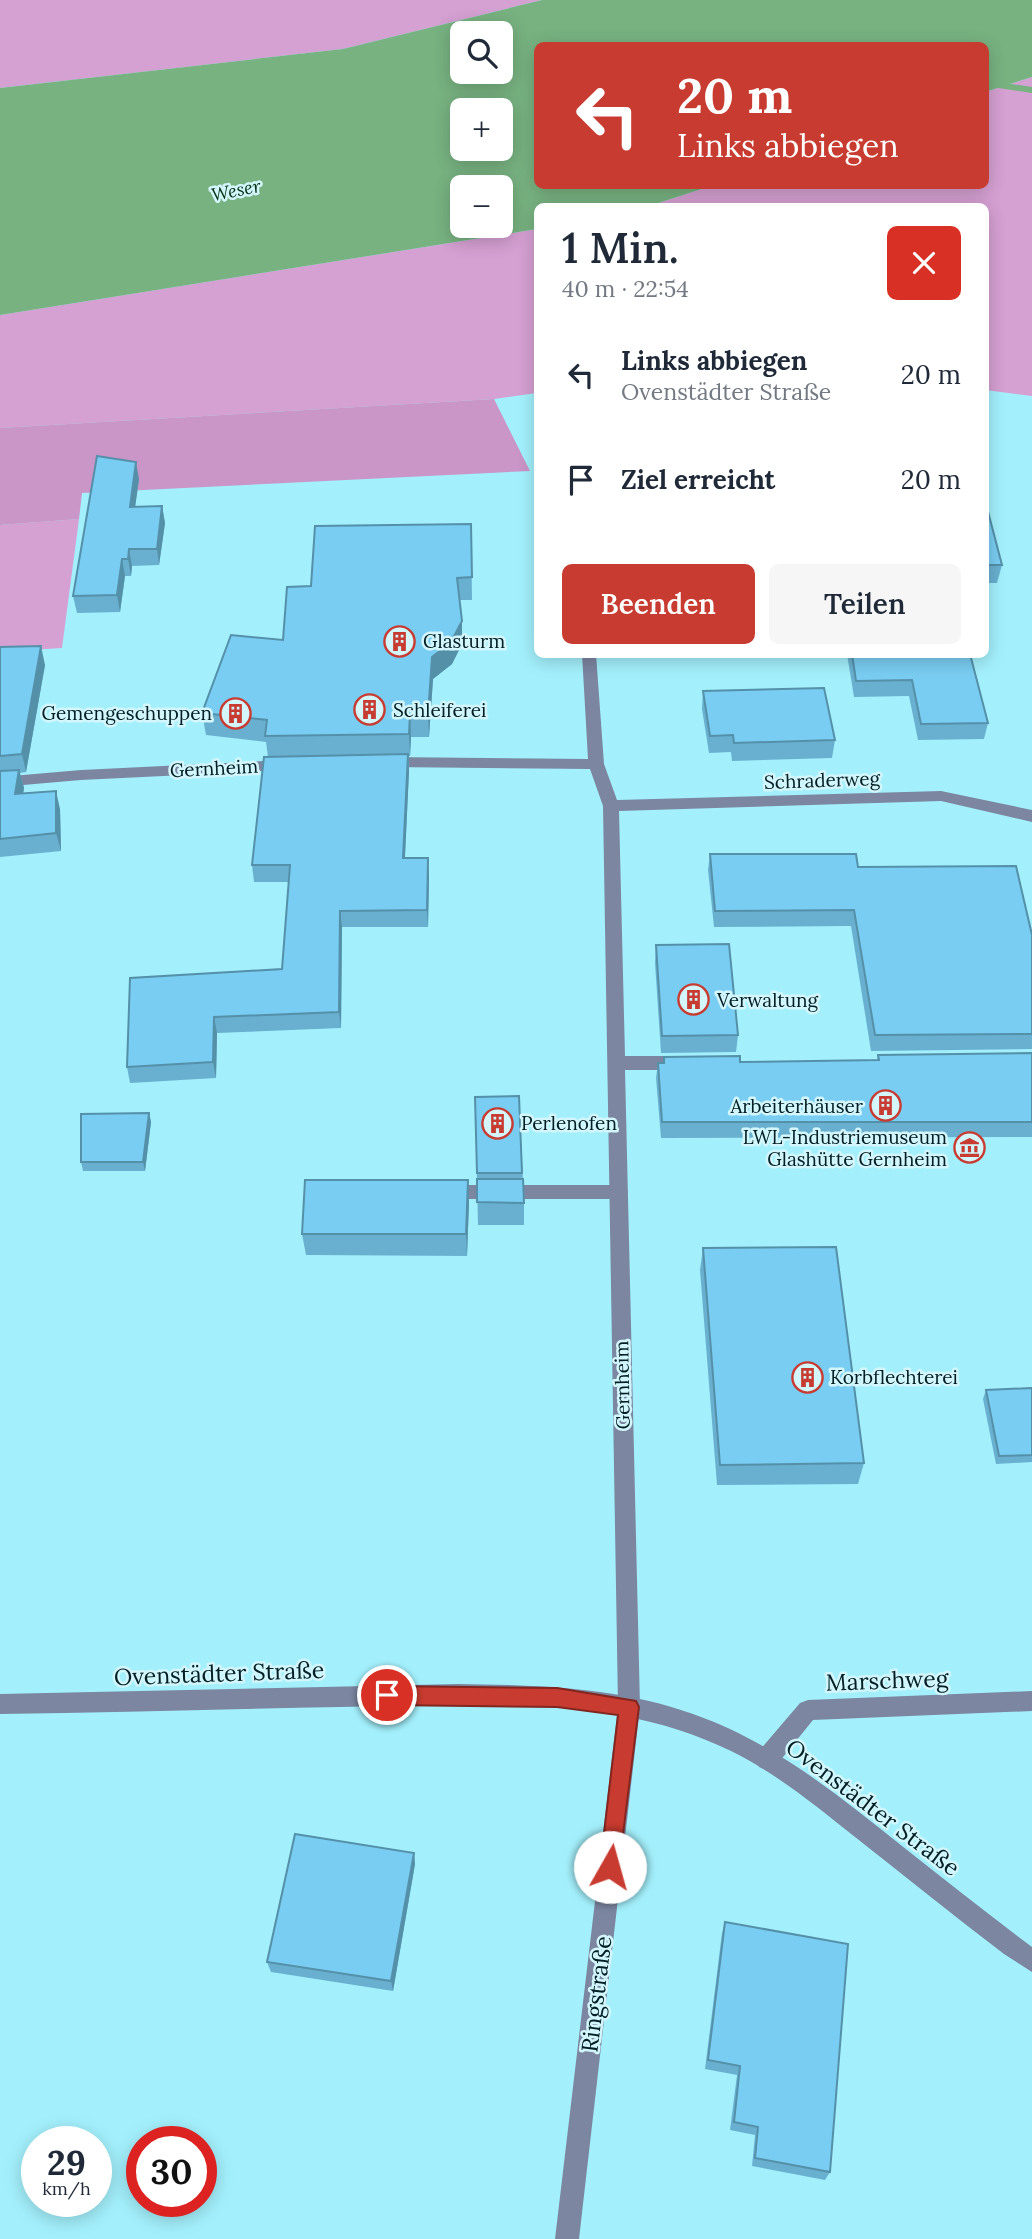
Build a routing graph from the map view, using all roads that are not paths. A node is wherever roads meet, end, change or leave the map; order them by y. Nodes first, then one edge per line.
1 (589, 658) edge
2 (376, 762) edge
3 (596, 764) junction
4 (298, 765) edge
5 (0, 782) edge
6 (611, 806) junction
7 (1032, 816) edge
8 (700, 1062) edge
9 (618, 1063) junction
10 (427, 1192) edge
11 (618, 1192) junction
12 (1032, 1701) edge
13 (0, 1704) edge
14 (629, 1707) junction
15 (766, 1759) junction
16 (1032, 1961) edge
17 (567, 2239) edge

1 - 3 street, Gernheim
2 - 3 street
3 - 6 street, Gernheim
4 - 5 street, Gernheim
6 - 7 street, Schraderweg
6 - 9 street, Gernheim
8 - 9 street
9 - 11 street, Gernheim
10 - 11 street
11 - 14 street, Gernheim
12 - 15 street, Marschweg
13 - 14 street, Ovenstädter Straße
14 - 15 street, Ovenstädter Straße
14 - 17 street, Ringstraße
15 - 16 street, Ovenstädter Straße

